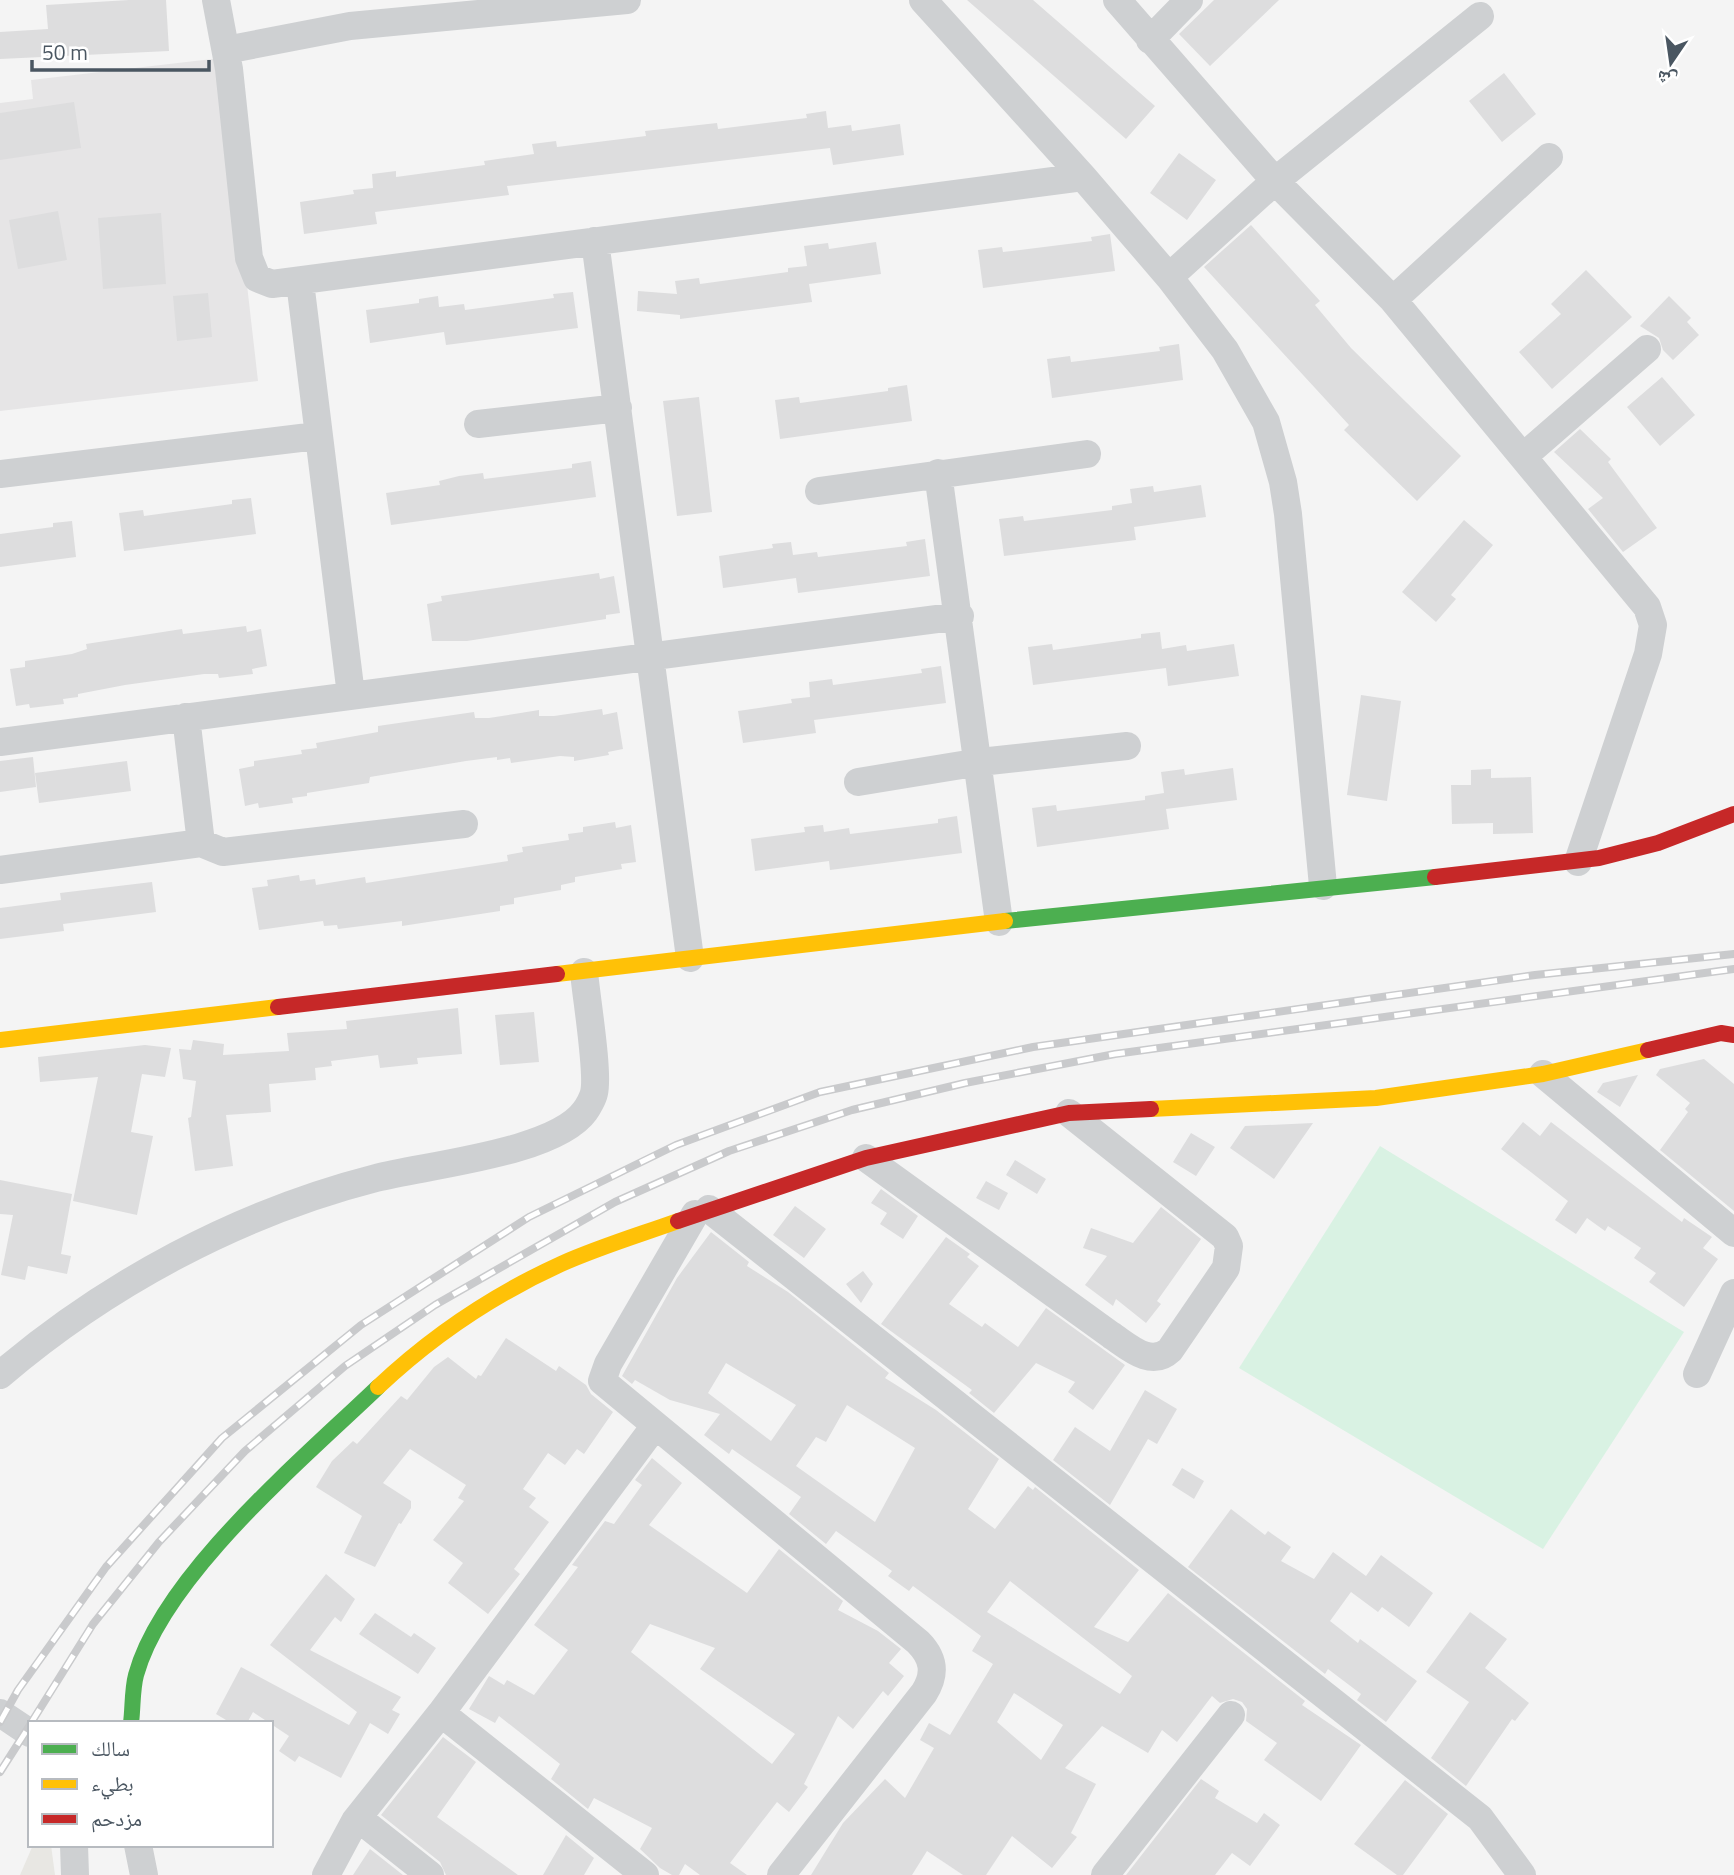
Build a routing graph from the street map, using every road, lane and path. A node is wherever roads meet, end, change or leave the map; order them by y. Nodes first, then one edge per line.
1 (216, 0) edge
2 (627, 0) edge
3 (923, 0) edge
4 (1117, 0) edge
5 (1189, 0) edge
6 (1480, 16) dead end
7 (1150, 40) junction
8 (226, 50) junction
9 (1549, 157) dead end
10 (1083, 177) junction
11 (1275, 181) junction
12 (596, 241) junction
13 (1169, 277) junction
14 (300, 282) junction
15 (1393, 300) junction
16 (1647, 349) dead end
17 (618, 408) junction
18 (478, 424) dead end
19 (317, 436) junction
20 (1087, 454) dead end
21 (1524, 457) junction
22 (938, 473) junction
23 (0, 474) edge
24 (819, 491) dead end
25 (960, 616) junction
26 (651, 655) junction
27 (351, 695) junction
28 (186, 717) junction
29 (0, 742) edge
30 (1127, 746) dead end
31 (980, 762) junction
32 (859, 782) dead end
33 (1734, 814) edge
34 (464, 824) dead end
35 (201, 843) junction
36 (1578, 862) junction
37 (0, 870) edge
38 (1323, 886) junction
39 (999, 922) junction
40 (690, 958) junction
41 (584, 972) junction
42 (1734, 1035) edge
43 (0, 1040) edge
44 (1543, 1074) junction
45 (1069, 1113) junction
46 (866, 1158) junction
47 (702, 1212) junction
48 (1734, 1233) edge
49 (1734, 1293) edge
50 (1696, 1374) dead end
51 (0, 1375) edge
52 (654, 1427) junction
53 (0, 1713) edge
54 (441, 1713) junction
55 (1231, 1715) dead end
56 (131, 1721) edge
57 (28, 1732) edge
58 (358, 1818) junction
59 (74, 1847) edge
60 (138, 1847) edge
61 (75, 1875) edge
62 (144, 1875) edge
63 (326, 1875) edge
64 (430, 1875) edge
65 (645, 1875) edge
66 (781, 1875) edge
67 (1105, 1875) edge
68 (1522, 1875) edge

1 - 8 street
2 - 8 street
3 - 10 street
4 - 7 street
5 - 7 street
6 - 11 street
7 - 11 street
8 - 14 street
9 - 15 street
10 - 12 street
10 - 13 street
11 - 13 street
11 - 15 street
12 - 14 street
12 - 17 street
13 - 38 street
14 - 19 street
15 - 21 street
16 - 21 street
17 - 18 street
17 - 26 street
19 - 23 street
19 - 27 street
20 - 22 street
21 - 36 street
22 - 24 street
22 - 25 street
25 - 26 street
25 - 31 street
26 - 27 street
26 - 40 street
27 - 28 street
28 - 29 street
28 - 35 street
30 - 31 street
31 - 32 street
31 - 39 street
33 - 36 street
34 - 35 street
35 - 37 street
36 - 38 street
38 - 39 street
39 - 40 street
40 - 41 street
41 - 43 street
41 - 51 street
42 - 44 street
44 - 45 street
44 - 48 street
45 - 46 street
45 - 46 street
46 - 47 street
47 - 52 street
47 - 56 street
47 - 68 street
49 - 50 street
52 - 54 street
52 - 66 street
53 - 57 street
54 - 58 street
54 - 65 street
55 - 67 street
58 - 63 street
58 - 64 street
59 - 61 street
60 - 62 street

